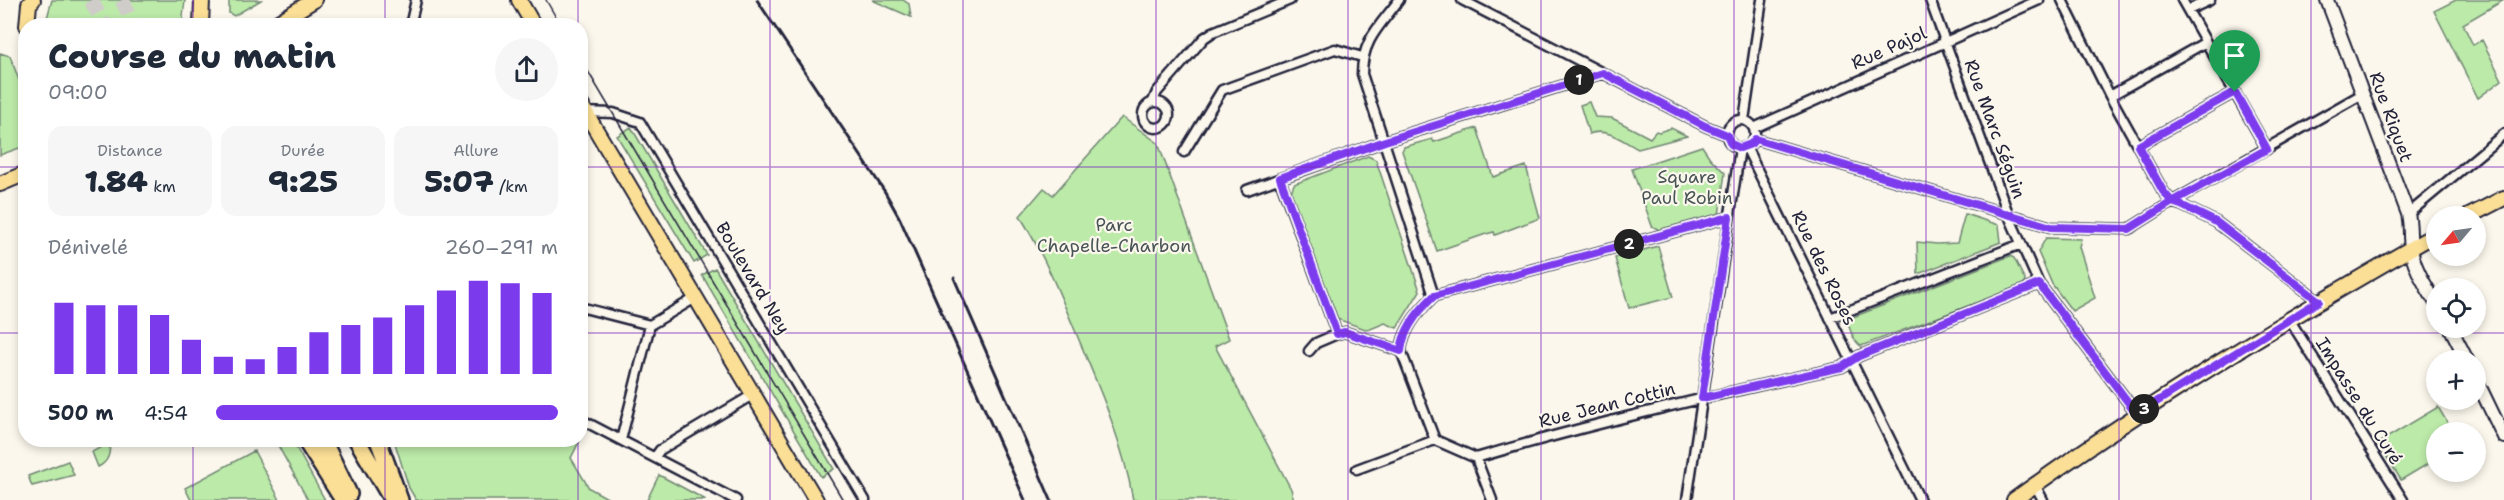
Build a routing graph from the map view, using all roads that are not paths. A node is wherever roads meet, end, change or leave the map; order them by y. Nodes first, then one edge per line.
1 (202, 0) edge
2 (313, 0) edge
3 (416, 0) edge
4 (519, 0) edge
5 (1290, 0) edge
6 (1399, 0) edge
7 (1462, 0) edge
8 (1762, 0) edge
9 (1930, 0) edge
10 (2038, 0) edge
11 (2062, 0) edge
12 (2182, 0) edge
13 (2210, 0) edge
14 (2327, 0) edge
15 (29, 1) edge
16 (2188, 10) junction
17 (28, 18) edge
18 (201, 18) edge
19 (298, 18) edge
20 (412, 18) edge
21 (529, 18) edge
22 (1945, 41) junction
23 (2206, 42) junction
24 (1362, 57) junction
25 (1603, 73) junction
26 (2235, 92) junction
27 (2110, 96) junction
28 (2357, 97) dead end
29 (1153, 101) dead end
30 (588, 110) edge
31 (588, 119) edge
32 (1744, 120) junction
33 (1754, 128) junction
34 (2504, 134) edge
35 (1727, 135) junction
36 (1755, 139) junction
37 (1385, 141) junction
38 (2138, 146) junction
39 (1743, 148) junction
40 (2267, 149) junction
41 (1184, 152) dead end
42 (18, 176) edge
43 (1280, 178) junction
44 (0, 184) edge
45 (1247, 190) dead end
46 (2504, 198) edge
47 (2172, 202) junction
48 (2486, 207) edge
49 (2408, 214) junction
50 (2009, 216) junction
51 (1729, 217) junction
52 (2426, 240) edge
53 (2021, 244) junction
54 (2411, 248) junction
55 (2039, 284) junction
56 (2426, 284) edge
57 (1434, 296) junction
58 (697, 297) junction
59 (2319, 301) junction
60 (588, 309) edge
61 (1830, 318) junction
62 (2289, 319) junction
63 (650, 325) junction
64 (1337, 334) junction
65 (1309, 351) dead end
66 (1401, 351) junction
67 (1851, 360) junction
68 (754, 394) junction
69 (1702, 398) junction
70 (2486, 398) edge
71 (2137, 414) junction
72 (588, 423) edge
73 (2502, 428) edge
74 (621, 440) junction
75 (1435, 440) junction
76 (309, 447) edge
77 (326, 447) edge
78 (361, 447) edge
79 (381, 447) edge
80 (655, 457) junction
81 (1476, 458) junction
82 (1357, 470) dead end
83 (2035, 485) junction
84 (343, 500) edge
85 (352, 500) edge
86 (392, 500) edge
87 (400, 500) edge
88 (736, 500) edge
89 (816, 500) edge
90 (865, 500) edge
91 (1492, 500) edge
92 (1687, 500) edge
93 (1920, 500) edge
94 (2014, 500) edge
95 (2043, 500) edge
96 (2403, 500) edge

1 - 18 main road
2 - 19 main road
3 - 20 street
4 - 21 main road
5 - 29 street
6 - 24 street
7 - 25 street
8 - 32 street
9 - 22 street, Rue Marc Séguin
10 - 22 street, Rue Pajol
11 - 27 street
12 - 16 street
13 - 16 street
14 - 49 street, Rue Riquet
15 - 17 main road
16 - 23 street
22 - 33 street, Rue Pajol
22 - 50 street, Rue Marc Séguin
23 - 26 street
23 - 27 street
24 - 37 street
24 - 41 street
25 - 35 street
25 - 37 street
26 - 38 street
26 - 40 street
27 - 38 street
28 - 40 street
30 - 90 street, Boulevard Ney
31 - 58 main road, Boulevard Ney
32 - 33 street
32 - 35 street
33 - 36 street
34 - 49 street
35 - 39 street
36 - 39 street
36 - 50 street
37 - 43 street
37 - 57 street
38 - 47 street
39 - 51 street
39 - 61 street, Rue des Roses
40 - 47 street
42 - 44 main road
43 - 45 street
43 - 64 street
46 - 48 main road
47 - 50 street
47 - 59 street
49 - 54 street, Rue Riquet
50 - 53 street, Rue Marc Séguin
51 - 57 street
51 - 69 street
52 - 54 main road
53 - 55 street, Rue Marc Séguin
53 - 61 street
54 - 56 street, Rue Riquet
54 - 59 main road
55 - 67 street, Rue Jean Cottin
55 - 71 street, Rue Marc Séguin
57 - 66 street
58 - 63 street
58 - 68 main road, Boulevard Ney
59 - 62 main road
60 - 63 street
61 - 67 street, Rue des Roses
62 - 71 main road
62 - 96 street, Impasse du Curé
63 - 74 street
64 - 65 street
64 - 66 street
66 - 75 street
67 - 69 street, Rue Jean Cottin
67 - 93 street, Rue des Roses
68 - 80 street
68 - 89 main road, Boulevard Ney
69 - 81 street, Rue Jean Cottin
69 - 92 street
70 - 73 street
71 - 83 main road
72 - 74 street
74 - 80 street
75 - 81 street
75 - 82 street
76 - 84 highway
77 - 85 highway
78 - 86 highway
79 - 87 highway
80 - 88 street
81 - 91 street
83 - 94 main road
83 - 95 street

